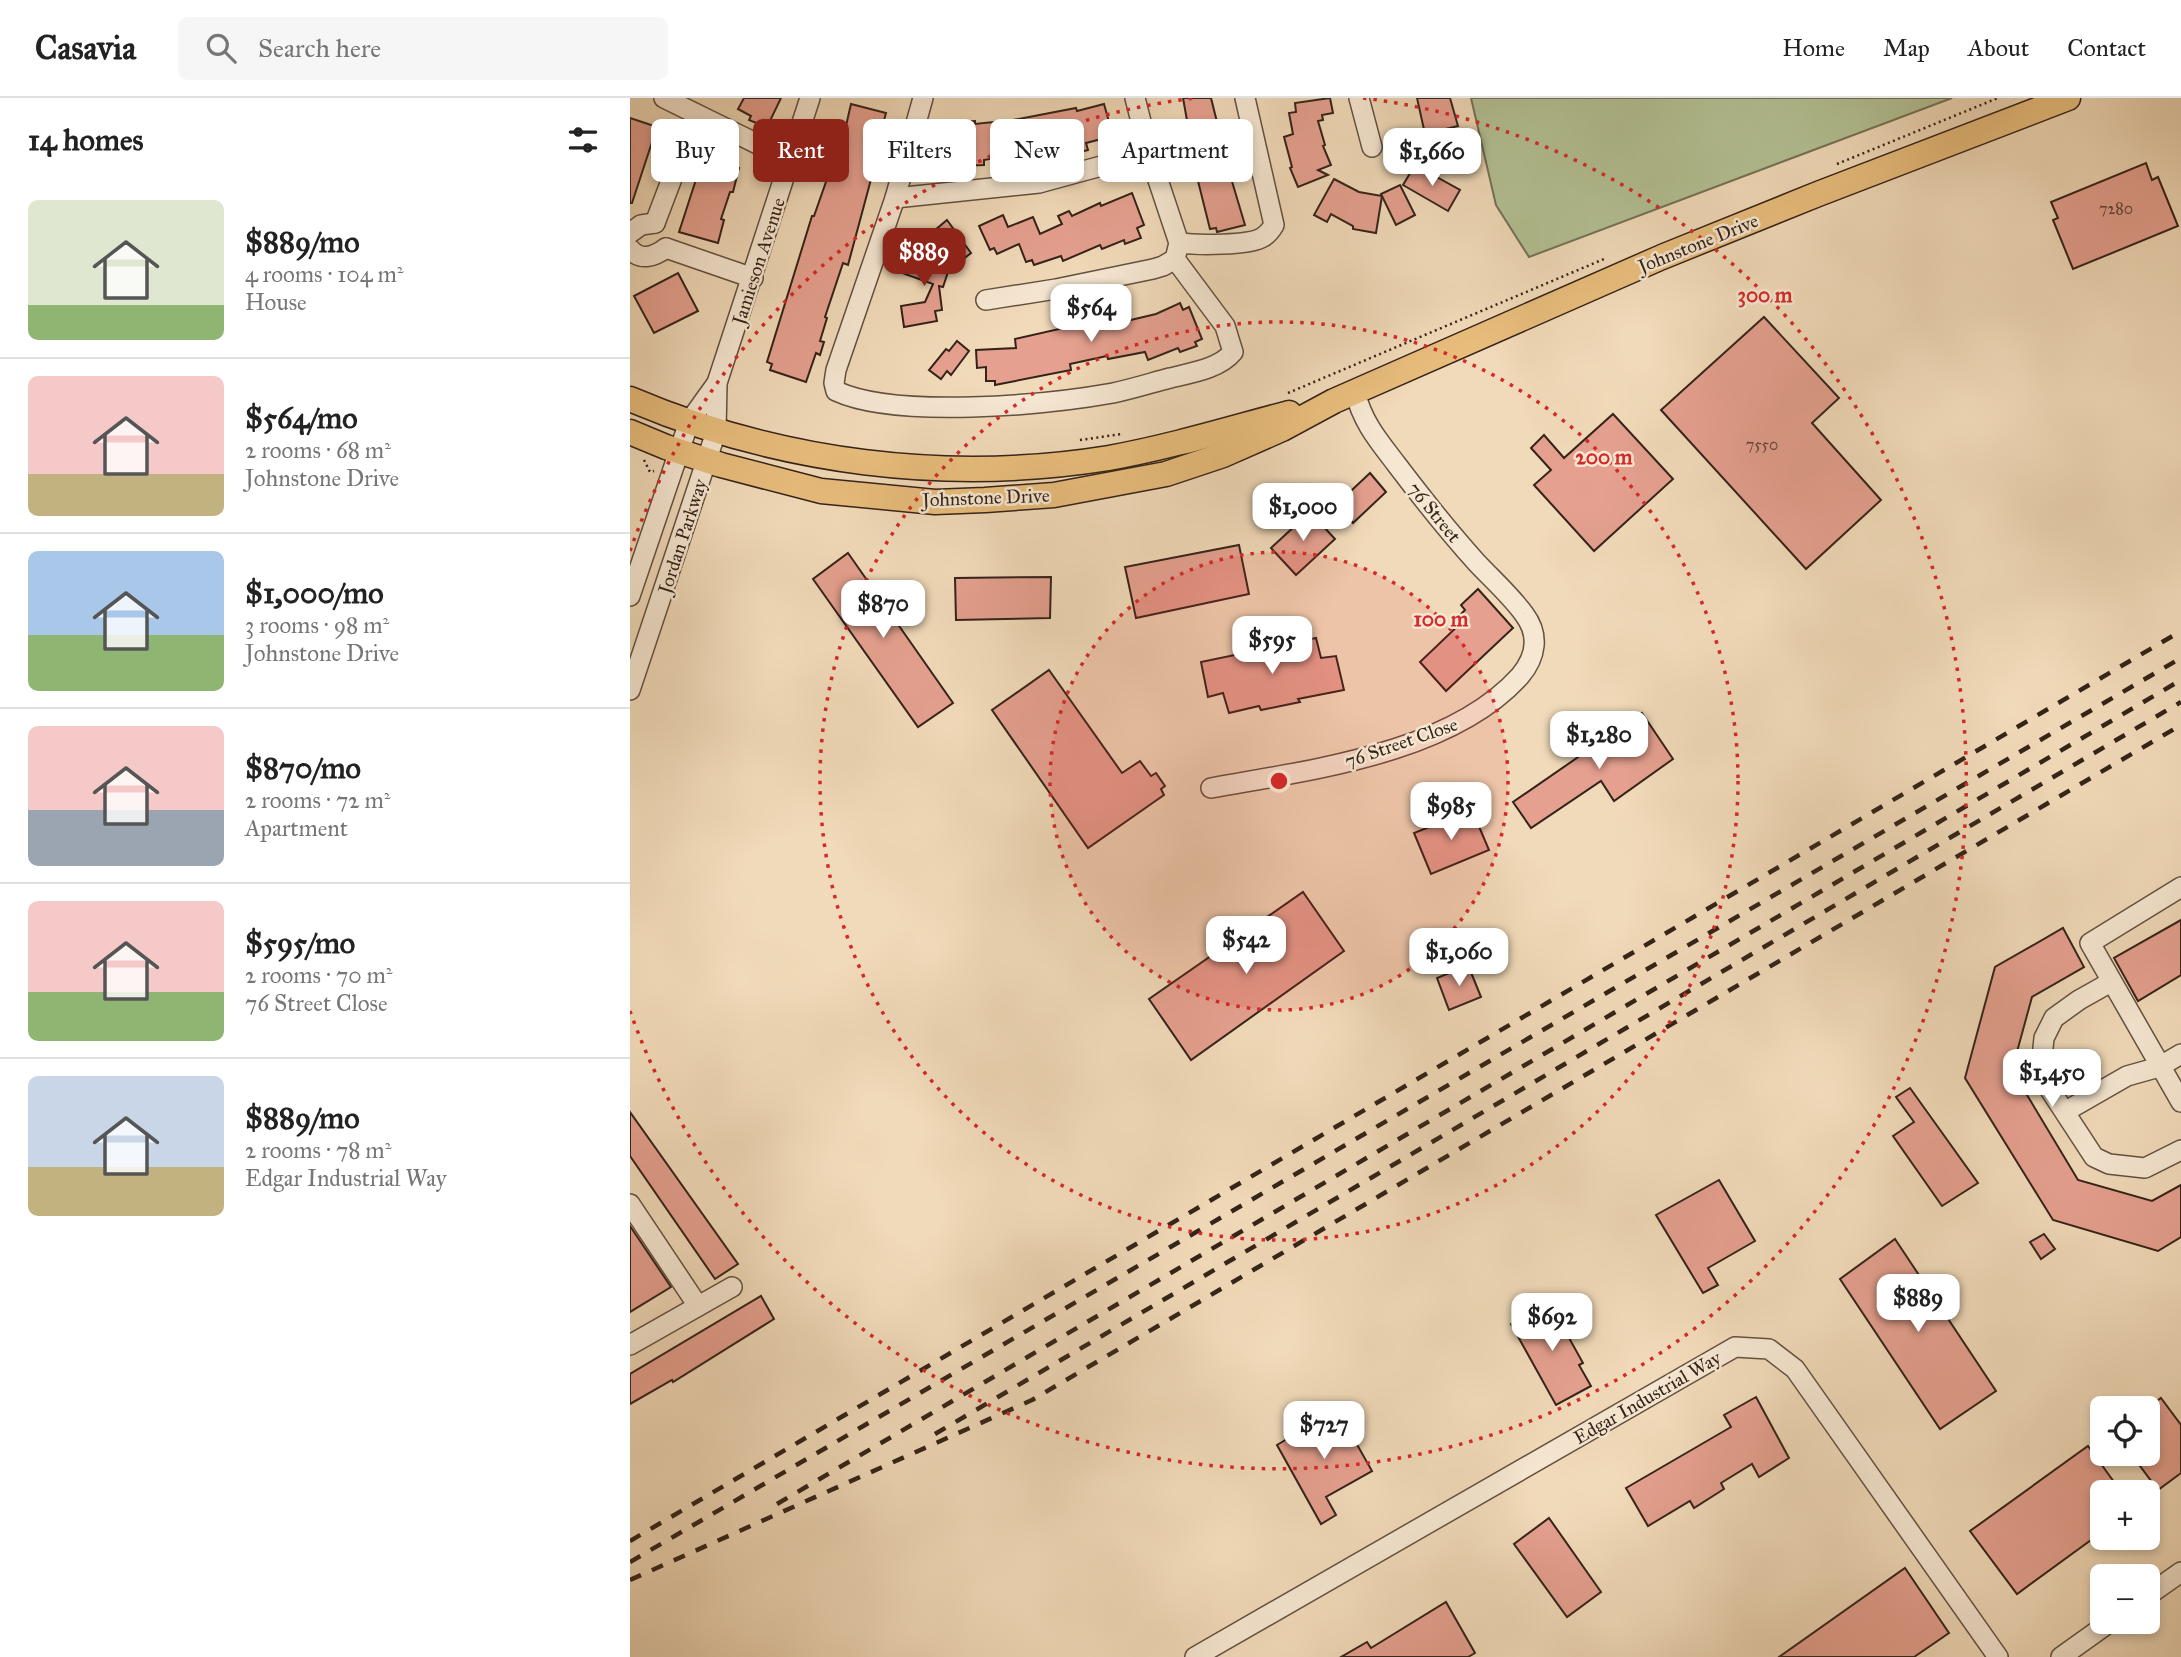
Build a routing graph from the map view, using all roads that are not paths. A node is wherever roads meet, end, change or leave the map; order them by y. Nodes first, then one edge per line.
1 (664, 98) edge
2 (810, 98) edge
3 (923, 98) edge
4 (1135, 98) edge
5 (1245, 98) edge
6 (1359, 98) edge
7 (2068, 98) edge
8 (803, 119) edge
9 (1140, 119) edge
10 (753, 142) edge
11 (1373, 147) dead end
12 (1098, 167) edge
13 (671, 182) edge
14 (783, 182) edge
15 (1156, 182) edge
16 (895, 198) junction
17 (655, 223) junction
18 (630, 233) edge
19 (666, 248) junction
20 (631, 254) edge
21 (1175, 254) junction
22 (753, 278) junction
23 (986, 300) dead end
24 (717, 383) junction
25 (1345, 396) junction
26 (630, 399) edge
27 (689, 422) junction
28 (716, 432) junction
29 (634, 443) edge
30 (679, 452) junction
31 (706, 460) junction
32 (630, 596) edge
33 (1529, 624) joint
34 (631, 686) edge
35 (1211, 788) dead end
36 (2181, 887) edge
37 (2111, 982) junction
38 (2181, 1054) edge
39 (2159, 1067) junction
40 (2181, 1102) edge
41 (2066, 1111) junction
42 (2181, 1150) edge
43 (630, 1206) edge
44 (732, 1287) dead end
45 (698, 1306) junction
46 (630, 1345) edge
47 (2181, 1572) edge
48 (2160, 1587) edge
49 (2093, 1634) edge
50 (1195, 1657) edge
51 (1998, 1657) edge
52 (2061, 1657) edge

1 - 10 street
2 - 8 street, Jamieson Avenue
3 - 16 street
4 - 9 street
5 - 21 street
6 - 11 street
7 - 25 main road, Johnstone Drive
12 - 16 street
13 - 17 street
14 - 22 street, Jamieson Avenue
15 - 21 street
16 - 21 street
17 - 18 street
17 - 19 street
19 - 20 street
19 - 22 street
21 - 23 street
22 - 24 street, Jamieson Avenue
24 - 27 street, Jamieson Avenue
24 - 28 street, Jamieson Avenue
25 - 28 main road, Johnstone Drive
25 - 31 main road, Johnstone Drive
25 - 33 street, 76 Street
26 - 27 main road, Johnstone Drive
27 - 28 main road, Johnstone Drive
27 - 30 street, Jordan Parkway
28 - 31 street, Jordan Parkway
29 - 30 main road, Johnstone Drive
30 - 31 main road, Johnstone Drive
30 - 32 street, Jordan Parkway
31 - 34 street, Jordan Parkway
33 - 35 street, 76 Street Close
36 - 37 street
37 - 39 street
37 - 41 street
38 - 39 street
39 - 40 street
39 - 41 street
41 - 42 street
43 - 45 street
44 - 45 street
45 - 46 street
47 - 48 street
49 - 52 street
50 - 51 street, Edgar Industrial Way

